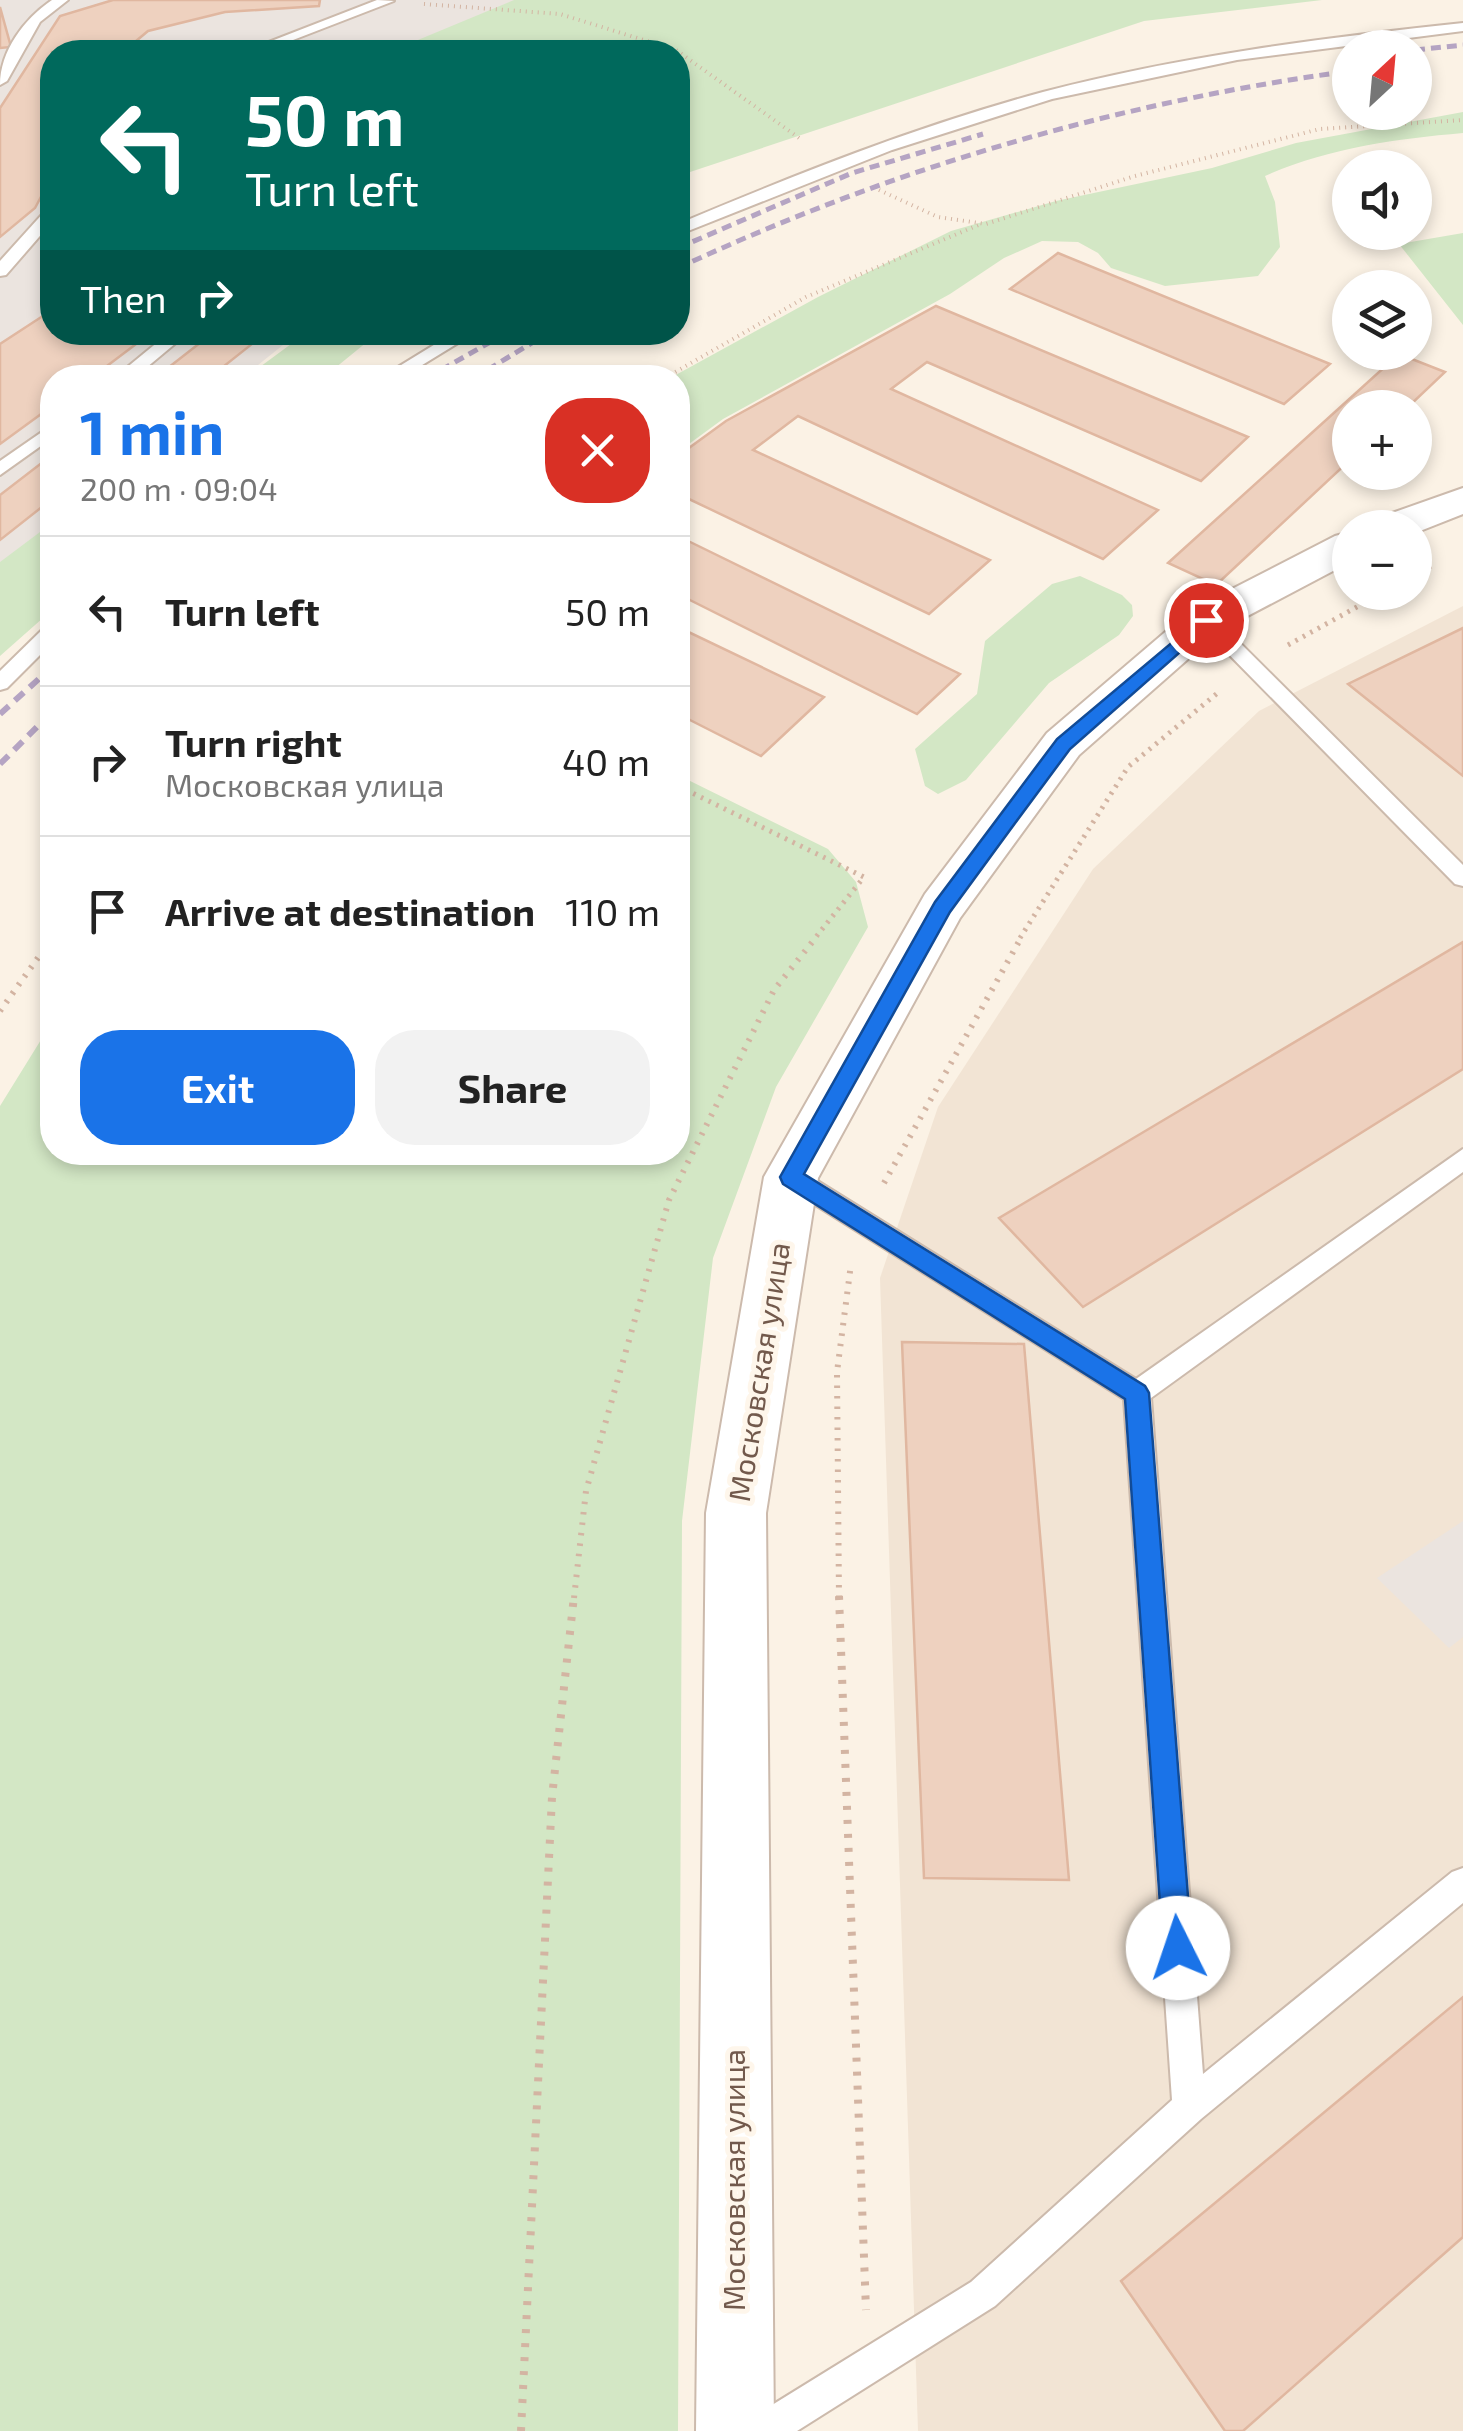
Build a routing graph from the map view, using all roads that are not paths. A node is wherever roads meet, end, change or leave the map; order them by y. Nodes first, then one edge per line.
1 (62, 0) edge
2 (388, 1) edge
3 (1463, 26) edge
4 (282, 40) edge
5 (5, 67) edge
6 (0, 81) edge
7 (690, 225) edge
8 (40, 226) edge
9 (0, 271) edge
10 (165, 345) edge
11 (445, 345) edge
12 (139, 365) edge
13 (411, 365) edge
14 (40, 439) edge
15 (0, 470) edge
16 (1463, 500) edge
17 (1432, 512) edge
18 (1332, 554) edge
19 (1206, 620) junction
20 (40, 644) edge
21 (0, 682) edge
22 (1463, 878) edge
23 (1463, 1160) edge
24 (791, 1177) junction
25 (1137, 1393) junction
26 (1463, 1883) edge
27 (1189, 2107) junction
28 (735, 2431) edge
29 (764, 2431) edge

1 - 5 lane
2 - 4 lane
3 - 7 lane
5 - 6 lane
8 - 9 lane
10 - 12 lane
11 - 13 lane
14 - 15 lane
16 - 17 street
18 - 19 street, Московская улица
19 - 22 lane
19 - 24 street, Московская улица
20 - 21 lane
23 - 25 lane
24 - 25 lane
24 - 28 street, Московская улица
25 - 27 lane
26 - 27 lane
27 - 29 lane

